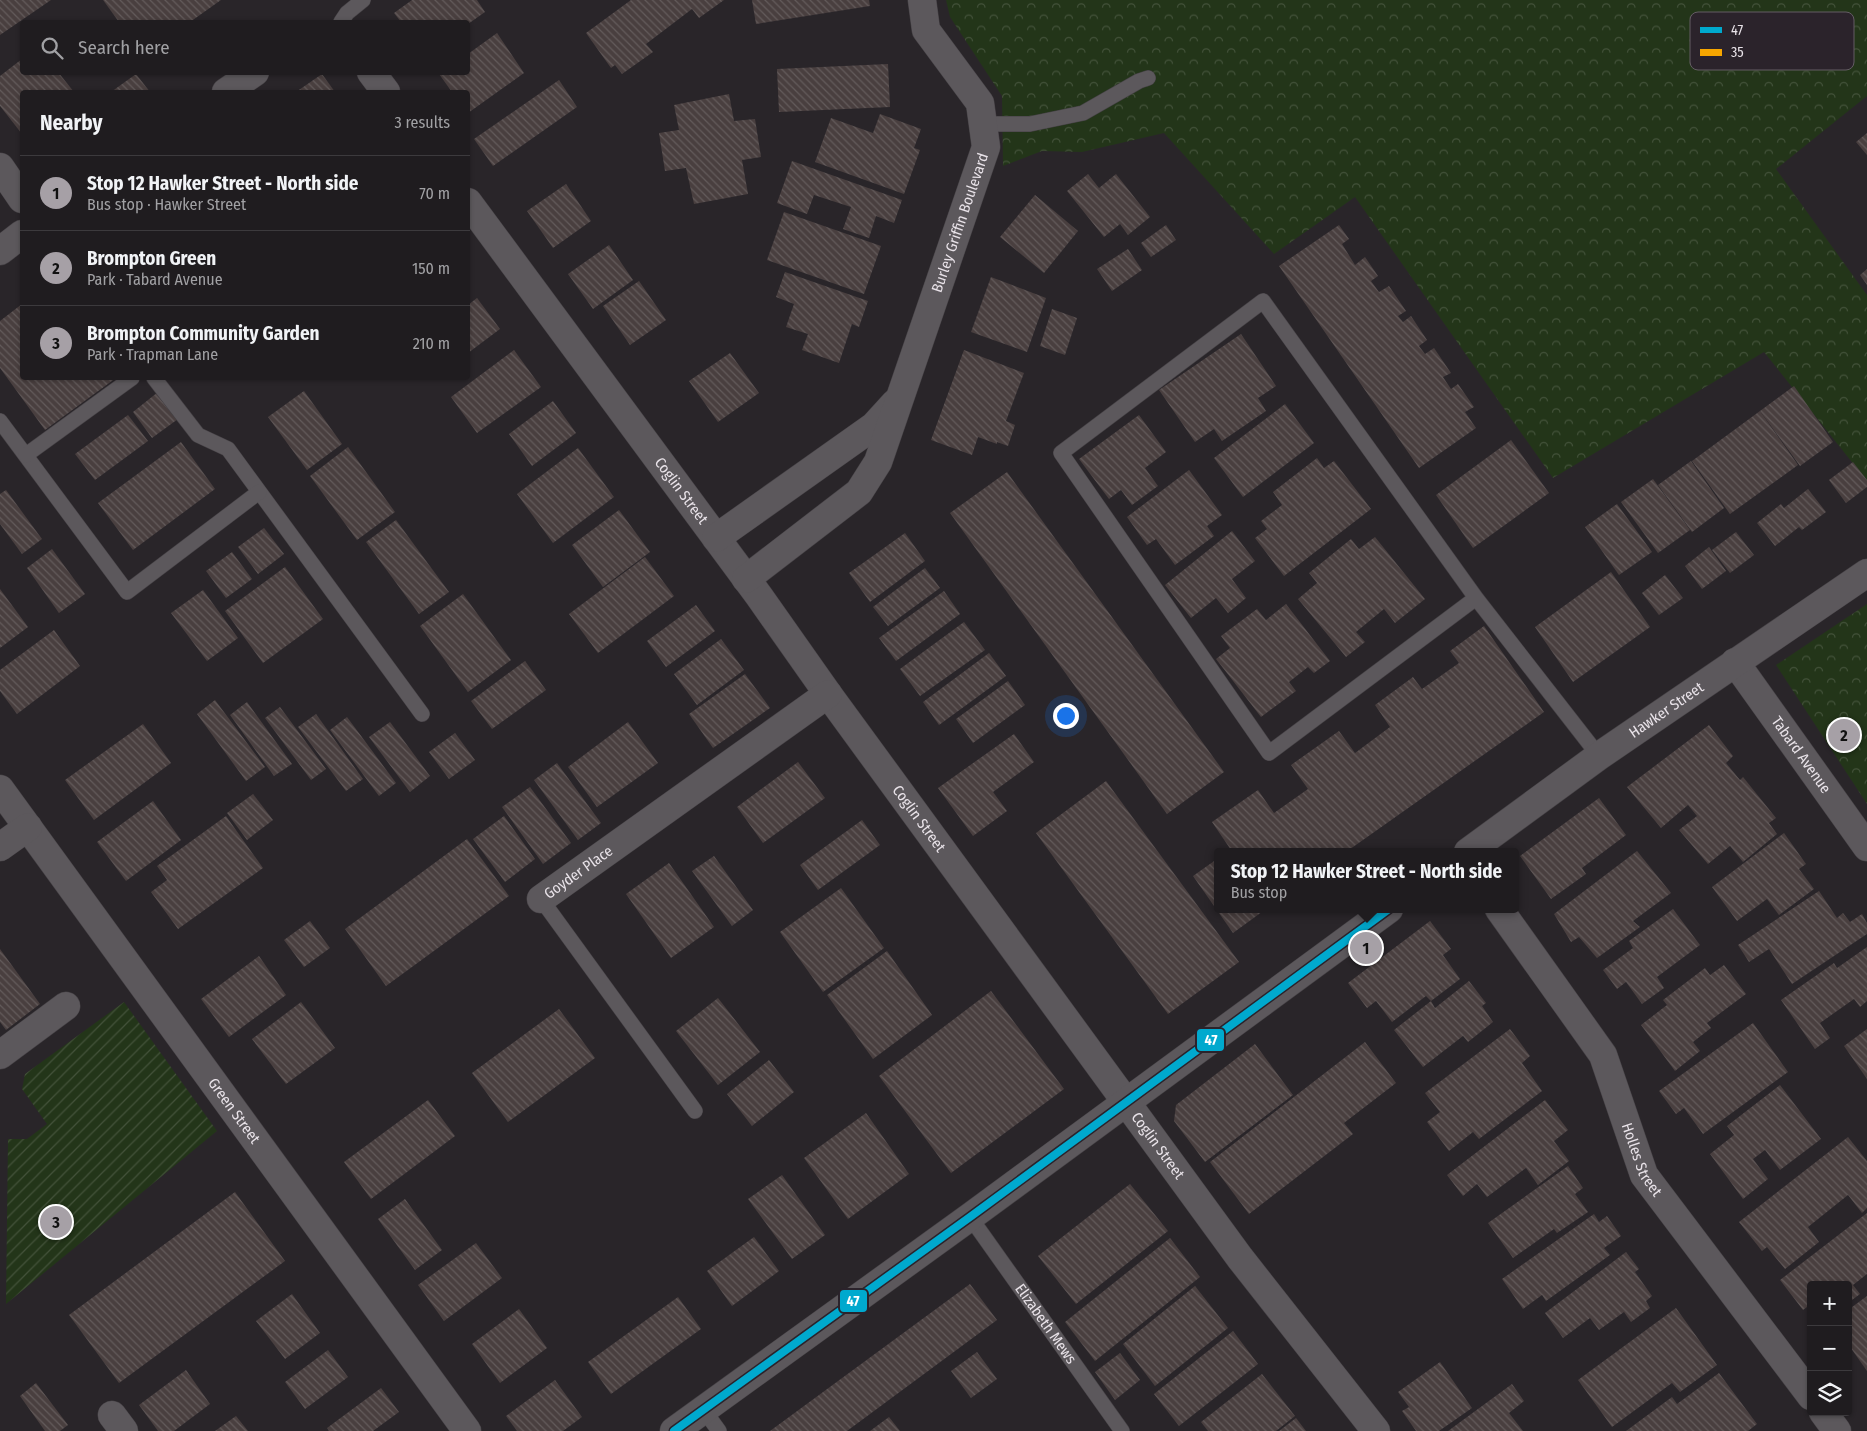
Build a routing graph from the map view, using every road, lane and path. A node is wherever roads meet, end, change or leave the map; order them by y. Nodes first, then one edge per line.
1 (362, 0) edge
2 (922, 0) edge
3 (342, 20) edge
4 (251, 75) edge
5 (373, 75) edge
6 (1148, 78) dead end
7 (229, 90) edge
8 (384, 90) edge
9 (983, 124) junction
10 (0, 167) edge
11 (20, 196) edge
12 (470, 205) edge
13 (20, 236) edge
14 (0, 251) edge
15 (129, 380) edge
16 (156, 380) edge
17 (902, 397) junction
18 (0, 421) edge
19 (26, 455) junction
20 (259, 492) junction
21 (716, 538) junction
22 (1867, 573) edge
23 (746, 579) junction
24 (1476, 598) junction
25 (1735, 662) junction
26 (828, 694) junction
27 (422, 714) dead end
28 (1599, 756) junction
29 (0, 789) edge
30 (28, 826) junction
31 (0, 847) edge
32 (1867, 847) edge
33 (1473, 848) edge
34 (541, 899) joint
35 (1384, 913) edge
36 (1502, 913) edge
37 (66, 1006) dead end
38 (0, 1056) edge
39 (1126, 1102) junction
40 (695, 1111) dead end
41 (970, 1217) junction
42 (1807, 1391) edge
43 (703, 1409) junction
44 (1826, 1416) edge
45 (467, 1431) edge
46 (674, 1431) edge
47 (719, 1431) edge
48 (1122, 1431) edge
49 (1376, 1431) edge
50 (1837, 1431) edge

1 - 3 lane
2 - 9 street, Burley Griffin Boulevard
4 - 7 street
5 - 8 street
6 - 9 lane
9 - 17 street, Burley Griffin Boulevard
10 - 11 street
12 - 21 street, Coglin Street
13 - 14 street
15 - 19 lane
16 - 20 lane
17 - 21 street, Burley Griffin Boulevard
17 - 23 street, Burley Griffin Boulevard
18 - 19 lane
19 - 20 lane
20 - 27 lane
21 - 23 street, Coglin Street
22 - 25 street, Hawker Street
23 - 26 street, Coglin Street
24 - 24 lane
24 - 28 lane
25 - 28 street, Hawker Street
25 - 32 street, Tabard Avenue
26 - 34 street, Goyder Place
26 - 39 street, Coglin Street
28 - 33 street, Hawker Street
29 - 30 street, Green Street
30 - 31 street
30 - 45 street, Green Street
34 - 40 lane, Goyder Place
35 - 39 street
36 - 42 street, Holles Street
37 - 38 street
39 - 41 street
39 - 49 street, Coglin Street
41 - 43 street
41 - 48 lane, Elizabeth Mews
43 - 46 street
43 - 47 lane
44 - 50 street

